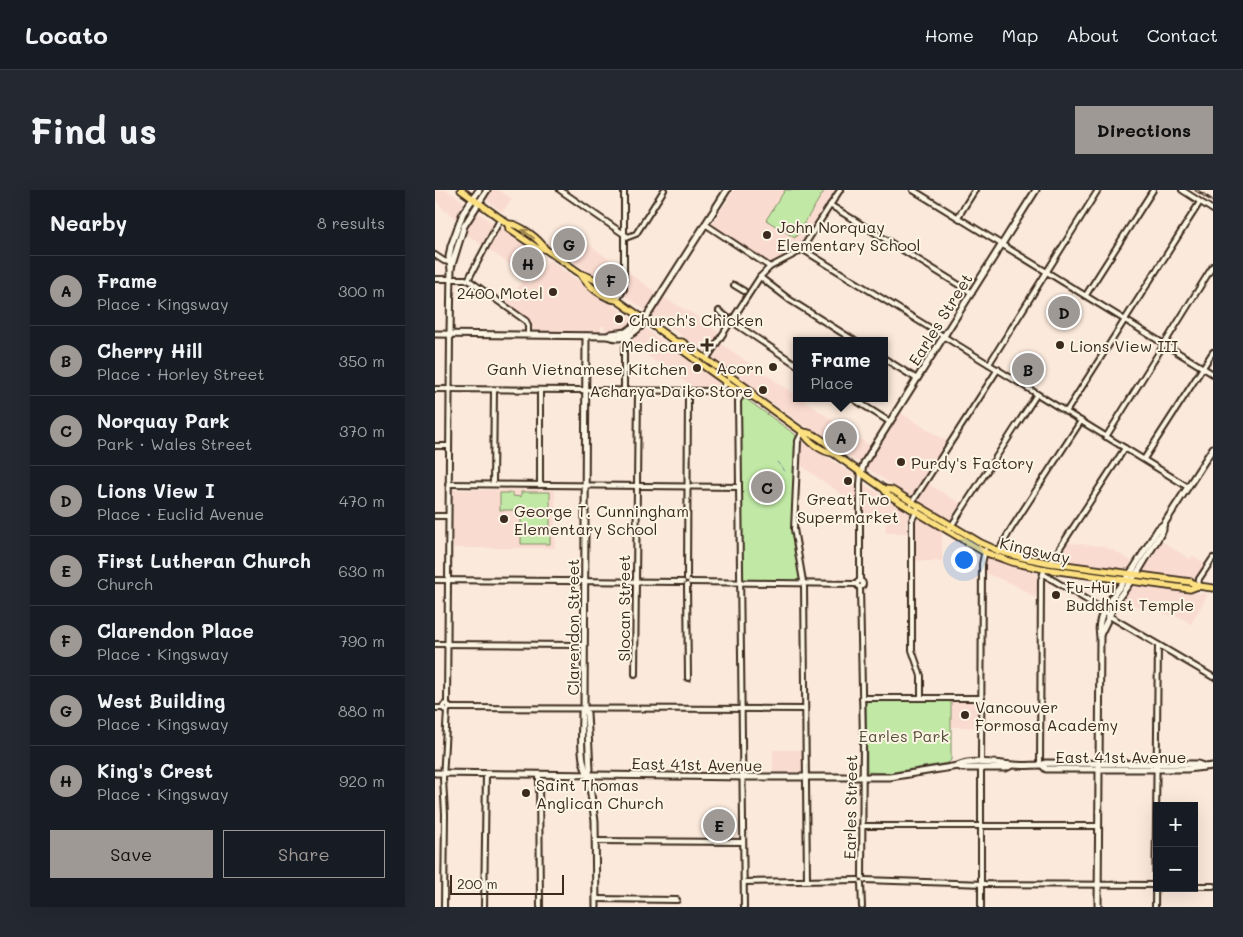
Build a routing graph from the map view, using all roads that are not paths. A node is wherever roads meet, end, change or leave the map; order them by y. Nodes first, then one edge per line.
1 (461, 190) edge
2 (479, 190) edge
3 (487, 190) edge
4 (560, 190) edge
5 (624, 190) edge
6 (664, 190) edge
7 (727, 190) edge
8 (840, 190) edge
9 (913, 190) edge
10 (975, 190) edge
11 (1037, 190) edge
12 (1098, 190) edge
13 (1153, 190) edge
14 (1182, 190) edge
15 (920, 192) edge
16 (475, 200) junction
17 (1200, 202) junction
18 (830, 205) junction
19 (1213, 210) edge
20 (958, 217) junction
21 (501, 218) junction
22 (705, 224) junction
23 (625, 235) junction
24 (1002, 244) junction
25 (802, 249) junction
26 (435, 255) edge
27 (449, 262) junction
28 (1213, 266) edge
29 (770, 267) junction
30 (451, 268) junction
31 (1046, 271) junction
32 (760, 277) junction
33 (435, 279) edge
34 (451, 279) junction
35 (468, 280) junction
36 (734, 285) dead end
37 (744, 291) dead end
38 (972, 293) junction
39 (1086, 295) junction
40 (617, 300) junction
41 (719, 311) dead end
42 (727, 317) dead end
43 (644, 318) junction
44 (1125, 319) junction
45 (731, 321) junction
46 (435, 334) edge
47 (450, 334) junction
48 (628, 334) junction
49 (528, 335) junction
50 (586, 336) junction
51 (849, 337) edge
52 (944, 337) junction
53 (676, 342) junction
54 (1164, 343) junction
55 (1213, 352) edge
56 (706, 360) junction
57 (793, 361) edge
58 (888, 361) edge
59 (989, 364) junction
60 (1203, 368) junction
61 (998, 370) junction
62 (1213, 374) edge
63 (729, 379) junction
64 (917, 380) junction
65 (435, 389) edge
66 (449, 389) junction
67 (494, 390) junction
68 (540, 390) junction
69 (586, 390) junction
70 (624, 390) junction
71 (638, 391) junction
72 (688, 391) junction
73 (743, 393) junction
74 (1037, 394) junction
75 (754, 397) junction
76 (858, 402) edge
77 (1066, 412) junction
78 (1081, 421) junction
79 (889, 422) junction
80 (803, 432) junction
81 (1106, 437) junction
82 (435, 446) edge
83 (449, 446) junction
84 (1125, 448) junction
85 (1213, 448) edge
86 (1145, 459) junction
87 (861, 473) junction
88 (448, 484) junction
89 (493, 484) junction
90 (540, 485) junction
91 (585, 486) junction
92 (636, 486) junction
93 (687, 487) junction
94 (739, 487) junction
95 (1188, 487) junction
96 (911, 505) junction
97 (917, 509) junction
98 (435, 516) edge
99 (447, 516) junction
100 (950, 528) junction
101 (985, 549) junction
102 (997, 554) junction
103 (1213, 558) edge
104 (1050, 563) junction
105 (1043, 572) junction
106 (1133, 574) junction
107 (435, 580) edge
108 (447, 580) junction
109 (585, 581) junction
110 (1128, 581) junction
111 (636, 582) junction
112 (687, 582) junction
113 (740, 583) junction
114 (804, 583) junction
115 (859, 584) junction
116 (1198, 586) junction
117 (1213, 588) edge
118 (1107, 613) junction
119 (435, 644) edge
120 (447, 644) junction
121 (1158, 645) junction
122 (584, 646) junction
123 (635, 674) dead end
124 (1213, 677) edge
125 (688, 678) dead end
126 (921, 697) junction
127 (862, 698) junction
128 (981, 698) junction
129 (446, 707) junction
130 (435, 708) edge
131 (584, 709) junction
132 (805, 709) junction
133 (742, 710) junction
134 (981, 765) junction
135 (1041, 765) junction
136 (1099, 766) junction
137 (1156, 766) junction
138 (1213, 766) edge
139 (435, 773) edge
140 (444, 773) junction
141 (486, 774) junction
142 (539, 774) junction
143 (588, 774) junction
144 (743, 777) junction
145 (805, 777) junction
146 (863, 777) junction
147 (862, 826) junction
148 (981, 826) junction
149 (1098, 826) junction
150 (595, 841) junction
151 (743, 842) junction
152 (1156, 847) edge
153 (807, 880) junction
154 (861, 880) junction
155 (744, 882) junction
156 (981, 883) junction
157 (1098, 885) junction
158 (1153, 885) edge
159 (1198, 886) edge
160 (1213, 886) edge
161 (1156, 892) edge
162 (596, 899) junction
163 (677, 900) dead end
164 (444, 907) edge
165 (484, 907) edge
166 (540, 907) edge
167 (596, 907) edge
168 (744, 907) edge
169 (862, 907) edge
170 (981, 907) edge
171 (1098, 907) edge
172 (1155, 907) edge

1 - 16 main road, Kingsway
2 - 16 street
3 - 16 street
4 - 23 street
5 - 23 street
6 - 23 street
7 - 22 street
8 - 18 street
9 - 15 street
10 - 20 street
11 - 24 street, Earles Street
12 - 31 street
13 - 39 street
14 - 17 street
15 - 20 street
16 - 21 main road, Kingsway
16 - 27 street
16 - 30 street
17 - 19 street
17 - 44 street
18 - 25 street
18 - 38 street
20 - 24 street
21 - 35 street
21 - 40 main road, Kingsway
22 - 29 street
22 - 43 street
23 - 40 street
24 - 31 street
24 - 38 street, Earles Street
25 - 29 street
25 - 52 street
26 - 27 street
27 - 30 street
28 - 54 street
29 - 32 street
30 - 34 street
31 - 39 street
31 - 59 street
32 - 45 street
32 - 51 street
33 - 34 street
34 - 35 street
34 - 47 street
35 - 49 street
36 - 37 street
38 - 52 street, Earles Street
39 - 44 street
40 - 43 main road, Kingsway
41 - 42 street
43 - 48 street
43 - 53 main road, Kingsway
44 - 54 street
44 - 77 street
45 - 56 street
45 - 57 street
46 - 47 street
47 - 49 street
47 - 66 street
48 - 50 street
48 - 70 street
49 - 50 street
50 - 69 street, Clarendon Street
52 - 59 street
52 - 64 street, Earles Street
53 - 56 main road, Kingsway
53 - 63 main road, Kingsway
54 - 60 street
54 - 81 street
55 - 60 street
56 - 63 main road, Kingsway
58 - 64 street
59 - 61 street
60 - 62 street
60 - 86 street
61 - 74 street
61 - 96 street
63 - 72 street
63 - 73 main road, Kingsway
63 - 75 main road, Kingsway
64 - 79 street, Earles Street
65 - 66 street
66 - 67 street
66 - 83 street
67 - 68 street
67 - 89 street
68 - 69 street
68 - 90 street
69 - 70 street
69 - 91 street, Clarendon Street
70 - 71 street
71 - 72 street
71 - 92 street, Slocan Street
72 - 93 street
73 - 75 main road, Kingsway
73 - 94 street
74 - 77 street
74 - 100 street
75 - 80 main road, Kingsway
76 - 79 street
77 - 78 street
78 - 81 street
78 - 102 street
79 - 87 street, Earles Street
80 - 87 main road, Kingsway
80 - 114 street
81 - 84 street
82 - 83 street
83 - 88 street
84 - 86 street
84 - 104 street
85 - 95 street
86 - 95 street
87 - 96 main road, Kingsway
87 - 115 street, Earles Street
88 - 89 street
88 - 99 street
89 - 90 street
90 - 91 street
91 - 92 street
91 - 109 street, Clarendon Street
92 - 93 street
92 - 111 street, Slocan Street
93 - 94 street
93 - 112 street
94 - 113 street
95 - 106 street
96 - 97 main road, Kingsway
97 - 100 main road, Kingsway
97 - 126 street
98 - 99 street
99 - 108 street
100 - 101 main road, Kingsway
101 - 102 main road, Kingsway
101 - 128 street
102 - 104 main road, Kingsway
102 - 105 main road, Kingsway
103 - 116 street
104 - 105 street
104 - 106 main road, Kingsway
105 - 110 main road, Kingsway
105 - 118 street
105 - 135 street
106 - 110 street
106 - 116 main road, Kingsway
107 - 108 street
108 - 109 street
108 - 120 street
109 - 111 street
109 - 122 street, Clarendon Street
110 - 116 main road, Kingsway
110 - 118 street
111 - 112 street
111 - 123 street, Slocan Street
112 - 113 street
112 - 125 street
113 - 114 street
113 - 133 street
114 - 115 street
114 - 132 street
115 - 127 street, Earles Street
116 - 117 main road, Kingsway
118 - 121 street
118 - 136 street
119 - 120 street
120 - 122 street
120 - 129 street
121 - 124 street
121 - 137 street
122 - 131 street, Clarendon Street
126 - 127 street
126 - 128 street
127 - 146 street, Earles Street
128 - 134 street
129 - 130 street
129 - 131 street
129 - 140 street
131 - 133 street
131 - 143 street, Clarendon Street
132 - 133 street
132 - 145 street
133 - 144 street
134 - 135 street, East 41st Avenue
134 - 146 street, East 41st Avenue
134 - 148 street
135 - 136 street, East 41st Avenue
136 - 137 street, East 41st Avenue
136 - 149 street
137 - 138 street, East 41st Avenue
137 - 152 street
139 - 140 street, East 41st Avenue
140 - 141 street, East 41st Avenue
140 - 164 street
141 - 142 street, East 41st Avenue
141 - 165 street
142 - 143 street, East 41st Avenue
142 - 166 street
143 - 144 street, East 41st Avenue
143 - 150 street, Clarendon Street
144 - 145 street, East 41st Avenue
144 - 151 street
145 - 146 street, East 41st Avenue
145 - 153 street
146 - 147 street, Earles Street
147 - 148 street
147 - 154 street, Earles Street
148 - 149 street
148 - 156 street
149 - 157 street
150 - 151 street
150 - 162 street, Clarendon Street
151 - 155 street
153 - 154 street
153 - 155 street
154 - 156 street
154 - 169 street, Earles Street
155 - 168 street
156 - 157 street
156 - 170 street
157 - 158 street
157 - 171 street
159 - 160 street
161 - 172 street
162 - 163 street
162 - 167 street, Clarendon Street

